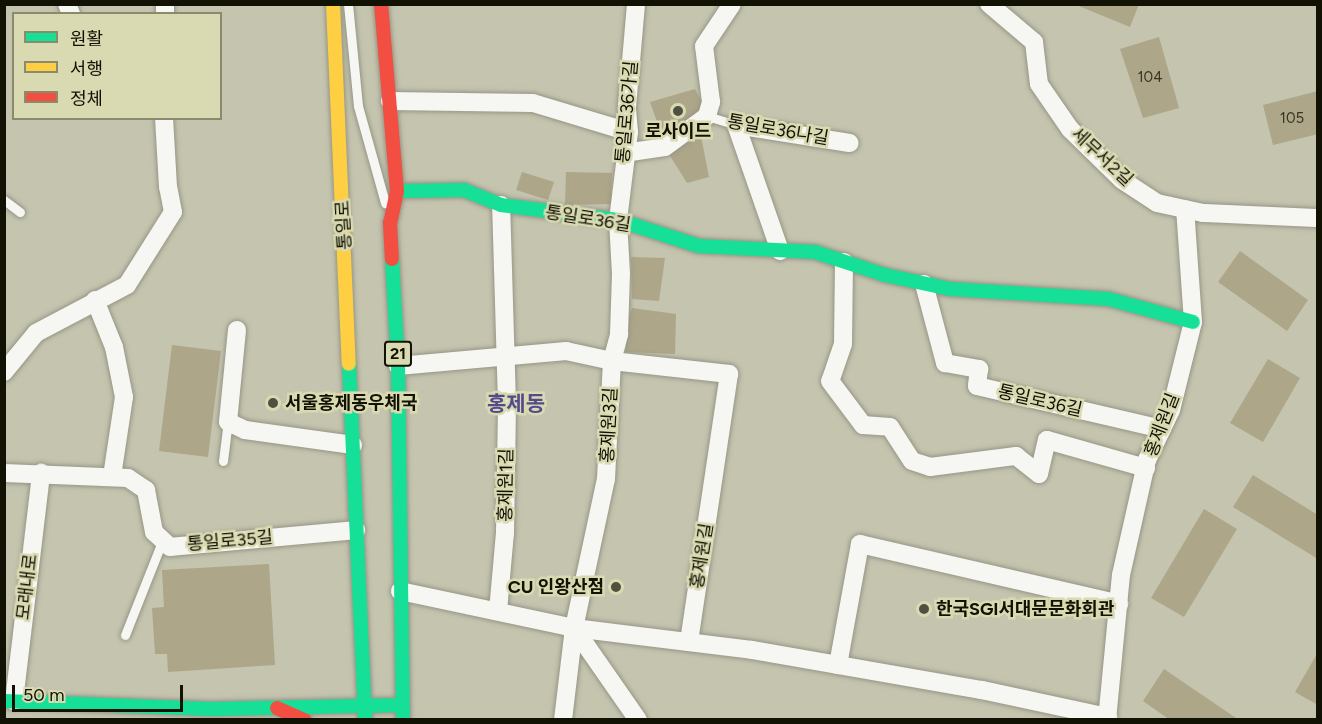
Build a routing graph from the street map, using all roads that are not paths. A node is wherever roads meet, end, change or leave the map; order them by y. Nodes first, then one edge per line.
1 (333, 4) edge
2 (348, 4) edge
3 (381, 4) edge
4 (636, 4) edge
5 (732, 4) edge
6 (989, 4) edge
7 (390, 101) junction
8 (707, 116) junction
9 (164, 120) edge
10 (736, 125) junction
11 (629, 132) junction
12 (850, 143) dead end
13 (624, 153) junction
14 (397, 191) junction
15 (4, 200) edge
16 (1317, 203) edge
17 (501, 205) junction
18 (1185, 209) junction
19 (20, 212) dead end
20 (1293, 217) junction
21 (1317, 218) edge
22 (618, 220) junction
23 (390, 223) junction
24 (780, 251) junction
25 (844, 262) junction
26 (924, 284) junction
27 (95, 300) junction
28 (1193, 322) junction
29 (237, 330) dead end
30 (506, 358) junction
31 (612, 361) junction
32 (398, 366) junction
33 (4, 372) edge
34 (228, 422) junction
35 (1162, 429) junction
36 (353, 445) junction
37 (223, 461) dead end
38 (1146, 468) junction
39 (4, 472) edge
40 (41, 473) junction
41 (112, 476) junction
42 (356, 530) junction
43 (163, 539) junction
44 (400, 591) junction
45 (1119, 604) junction
46 (498, 611) junction
47 (574, 628) junction
48 (125, 635) dead end
49 (689, 642) junction
50 (838, 665) junction
51 (9, 701) edge
52 (277, 708) junction
53 (402, 712) edge
54 (364, 713) edge
55 (194, 714) edge
56 (1107, 718) edge
57 (304, 720) edge
58 (563, 720) edge
59 (638, 720) edge

1 - 36 main road, 통일로
2 - 23 lane
3 - 7 main road, 21
4 - 11 street, 통일로36가길
5 - 8 street, 통일로36나길
6 - 18 street, 세무서2길
7 - 11 street
7 - 14 main road, 21
8 - 10 lane, 통일로36나길
8 - 13 street, 통일로36나길
9 - 27 street
10 - 12 street, 통일로36나길
10 - 24 street
11 - 13 street, 통일로36가길
13 - 22 street, 통일로36가길
14 - 17 main road, 통일로36길
14 - 23 main road, 21
15 - 19 lane
16 - 20 street
17 - 22 main road, 통일로36길
17 - 30 street, 홍제원1길
18 - 20 street, 세무서2길
18 - 28 street, 홍제원길
20 - 21 street, 세무서2길
22 - 24 main road, 통일로36길
22 - 31 street, 홍제원3길
23 - 32 main road, 21
24 - 25 main road, 통일로36길
25 - 26 main road, 통일로36길
25 - 38 street
26 - 28 main road, 통일로36길
26 - 35 street, 통일로36길
27 - 33 street
27 - 41 street
28 - 35 street, 홍제원길
29 - 34 street
30 - 31 street
30 - 32 street
30 - 46 street, 홍제원1길
31 - 47 street, 홍제원3길
31 - 49 street, 홍제원길
32 - 44 main road, 21
34 - 36 street
34 - 37 lane
35 - 38 street, 홍제원길
36 - 42 main road, 통일로
38 - 45 street, 홍제원길
39 - 40 street, 통일로35길
40 - 41 street, 통일로35길
40 - 51 street, 모래내로
41 - 43 street, 통일로35길
42 - 43 street, 통일로35길
42 - 54 main road, 통일로
43 - 48 lane
44 - 46 street, 홍제원길
44 - 53 main road, 21
45 - 50 street
45 - 56 street, 홍제원길
46 - 47 street, 홍제원길
47 - 49 street, 홍제원길
47 - 58 street, 홍제원3길
47 - 59 street
49 - 50 street, 홍제원길
50 - 56 street, 홍제원길
51 - 55 main road, 모래내로
52 - 54 main road, 모래내로
52 - 55 main road, 모래내로
52 - 57 main road
53 - 54 main road, 모래내로

